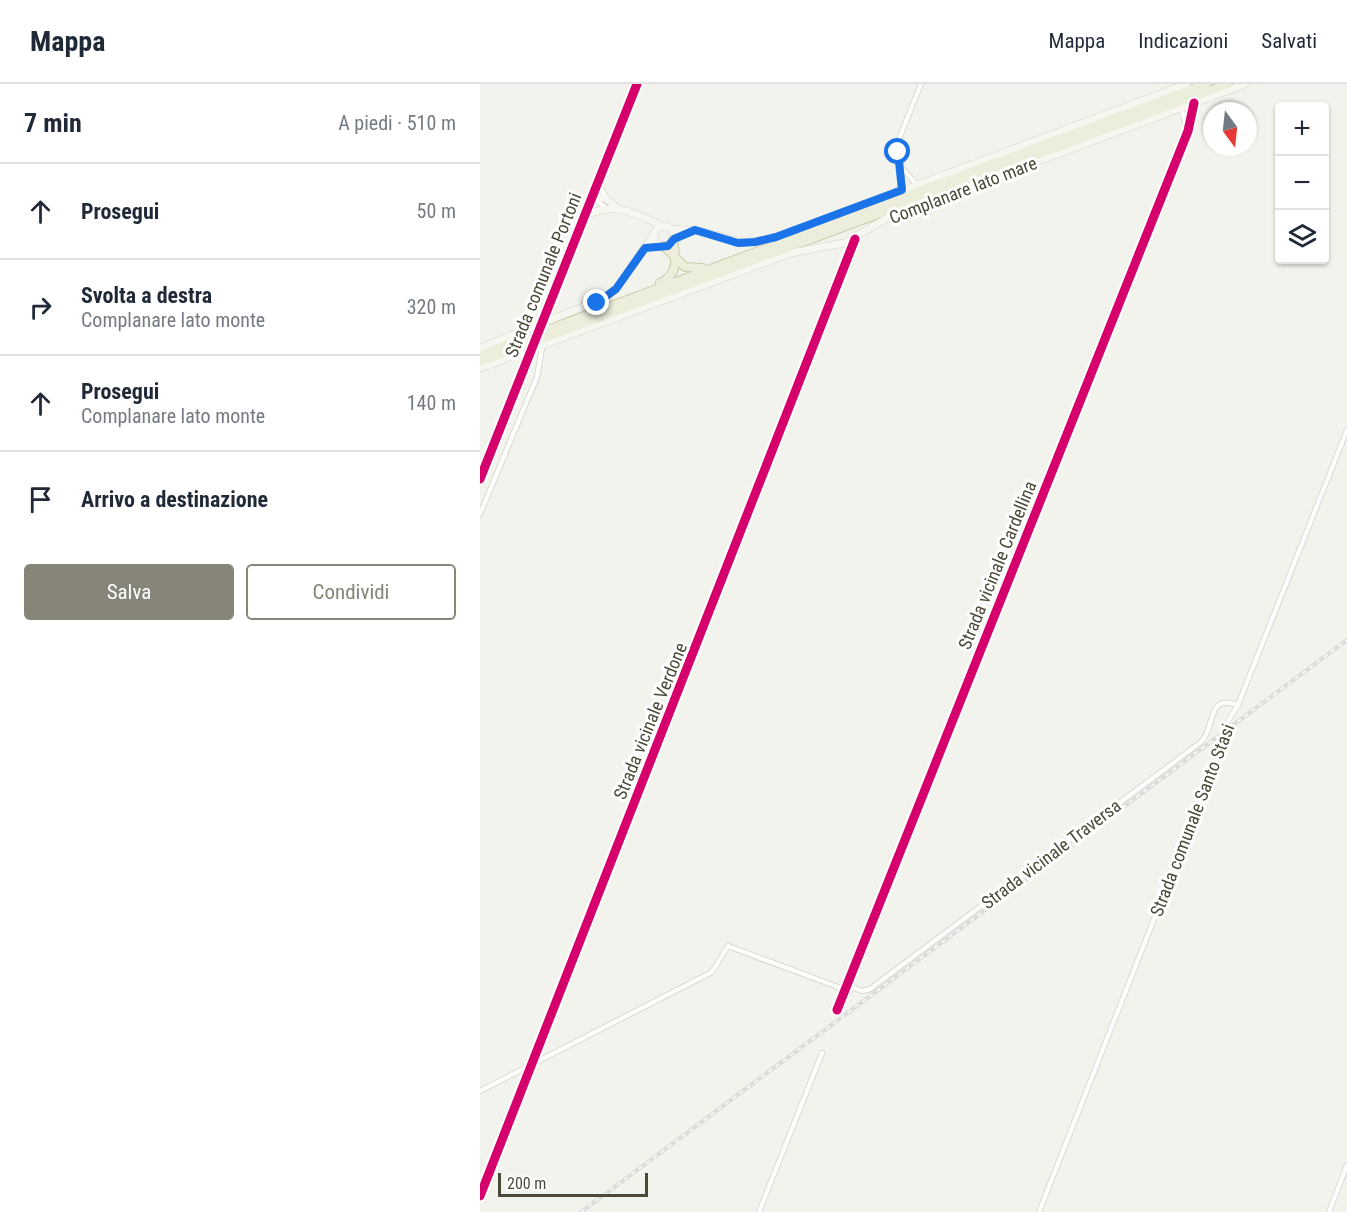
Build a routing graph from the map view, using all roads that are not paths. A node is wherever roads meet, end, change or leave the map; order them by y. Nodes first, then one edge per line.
1 (637, 84) edge
2 (921, 84) edge
3 (1187, 84) edge
4 (1206, 84) edge
5 (1228, 84) edge
6 (1245, 84) edge
7 (1194, 103) junction
8 (1181, 108) junction
9 (1188, 131) junction
10 (902, 168) junction
11 (598, 182) junction
12 (917, 185) junction
13 (902, 190) junction
14 (592, 198) junction
15 (606, 198) junction
16 (605, 207) junction
17 (617, 208) junction
18 (584, 216) junction
19 (644, 218) junction
20 (663, 226) junction
21 (671, 229) junction
22 (688, 231) junction
23 (654, 235) junction
24 (855, 239) junction
25 (674, 240) junction
26 (844, 243) junction
27 (661, 246) junction
28 (645, 248) junction
29 (752, 253) junction
30 (676, 258) junction
31 (850, 258) junction
32 (618, 303) junction
33 (480, 348) edge
34 (542, 348) junction
35 (480, 355) edge
36 (480, 362) edge
37 (480, 368) edge
38 (1347, 430) edge
39 (480, 479) edge
40 (480, 514) edge
41 (1238, 705) junction
42 (847, 988) junction
43 (837, 1010) dead end
44 (822, 1053) dead end
45 (532, 1065) junction
46 (480, 1091) edge
47 (1347, 1165) edge
48 (480, 1196) edge
49 (759, 1212) edge
50 (1039, 1212) edge
51 (1329, 1212) edge

1 - 11 street, Strada comunale Portoni
2 - 10 street
3 - 12 street
4 - 29 highway
5 - 36 highway
6 - 7 street, Complanare lato mare
7 - 8 street, Complanare lato mare
7 - 9 street, Strada vicinale Cardellina
8 - 9 street
8 - 24 street, Complanare lato mare
9 - 42 street, Strada vicinale Cardellina
10 - 12 street
10 - 13 street
11 - 14 street, Strada comunale Portoni
11 - 15 street
12 - 13 street
13 - 22 street
14 - 15 street
14 - 16 street
14 - 18 street, Strada comunale Portoni
15 - 17 street
16 - 17 street
16 - 18 street
17 - 19 street
18 - 39 street, Strada comunale Portoni, bridge
19 - 20 street
19 - 23 street
20 - 21 street
20 - 23 street
21 - 22 street
21 - 25 street
22 - 25 street
23 - 27 street
23 - 28 street
24 - 26 street, Complanare lato mare
24 - 31 street, Strada vicinale Verdone
25 - 27 street
25 - 30 highway
26 - 31 street
26 - 34 street, Complanare lato mare
27 - 28 street
27 - 30 highway
28 - 33 street
29 - 30 highway
29 - 32 highway
30 - 32 highway
31 - 45 street, Strada vicinale Verdone
32 - 35 highway
34 - 37 street, Complanare lato mare
34 - 40 street
38 - 41 street, Strada comunale Santo Stasi
41 - 42 street, Strada vicinale Traversa
41 - 50 street, Strada comunale Santo Stasi
42 - 43 street, Strada vicinale Cardellina
42 - 45 street, Strada vicinale Traversa
44 - 49 street
45 - 46 street, Strada vicinale Traversa
45 - 48 street, Strada vicinale Verdone
47 - 51 street

